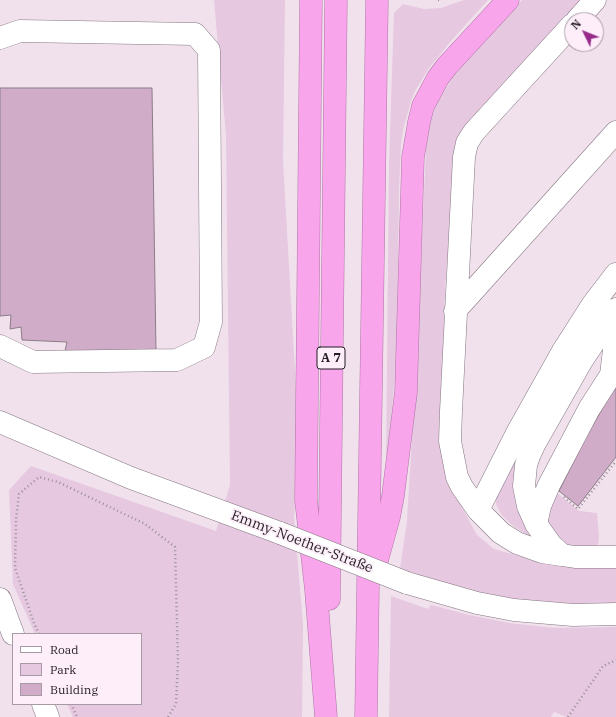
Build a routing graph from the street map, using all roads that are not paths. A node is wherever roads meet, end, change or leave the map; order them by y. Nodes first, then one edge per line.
1 (311, 0) edge
2 (336, 0) edge
3 (376, 0) edge
4 (508, 0) edge
5 (595, 0) edge
6 (584, 12) edge
7 (564, 34) edge
8 (0, 38) edge
9 (616, 132) edge
10 (616, 274) edge
11 (616, 309) edge
12 (456, 311) junction
13 (608, 333) edge
14 (0, 346) edge
15 (613, 371) edge
16 (556, 406) junction
17 (589, 409) junction
18 (0, 424) edge
19 (549, 485) junction
20 (478, 510) junction
21 (536, 524) junction
22 (562, 555) junction
23 (616, 557) edge
24 (368, 590) junction
25 (0, 599) edge
26 (616, 614) edge
27 (13, 633) edge
28 (43, 705) edge
29 (48, 717) edge
30 (327, 717) edge
31 (366, 717) edge

1 - 30 highway
2 - 30 highway, A 7
3 - 24 highway
4 - 24 highway
5 - 6 street
7 - 12 street
8 - 14 street
9 - 12 street
10 - 20 street
11 - 13 street
12 - 20 street
13 - 15 street
13 - 16 street
13 - 17 street
15 - 17 street
16 - 19 street
16 - 21 street
17 - 19 street
18 - 26 street, Emmy-Noether-Straße, bridge
19 - 21 street
20 - 22 street
21 - 22 street
22 - 23 street
24 - 31 highway
25 - 27 street
28 - 29 street

